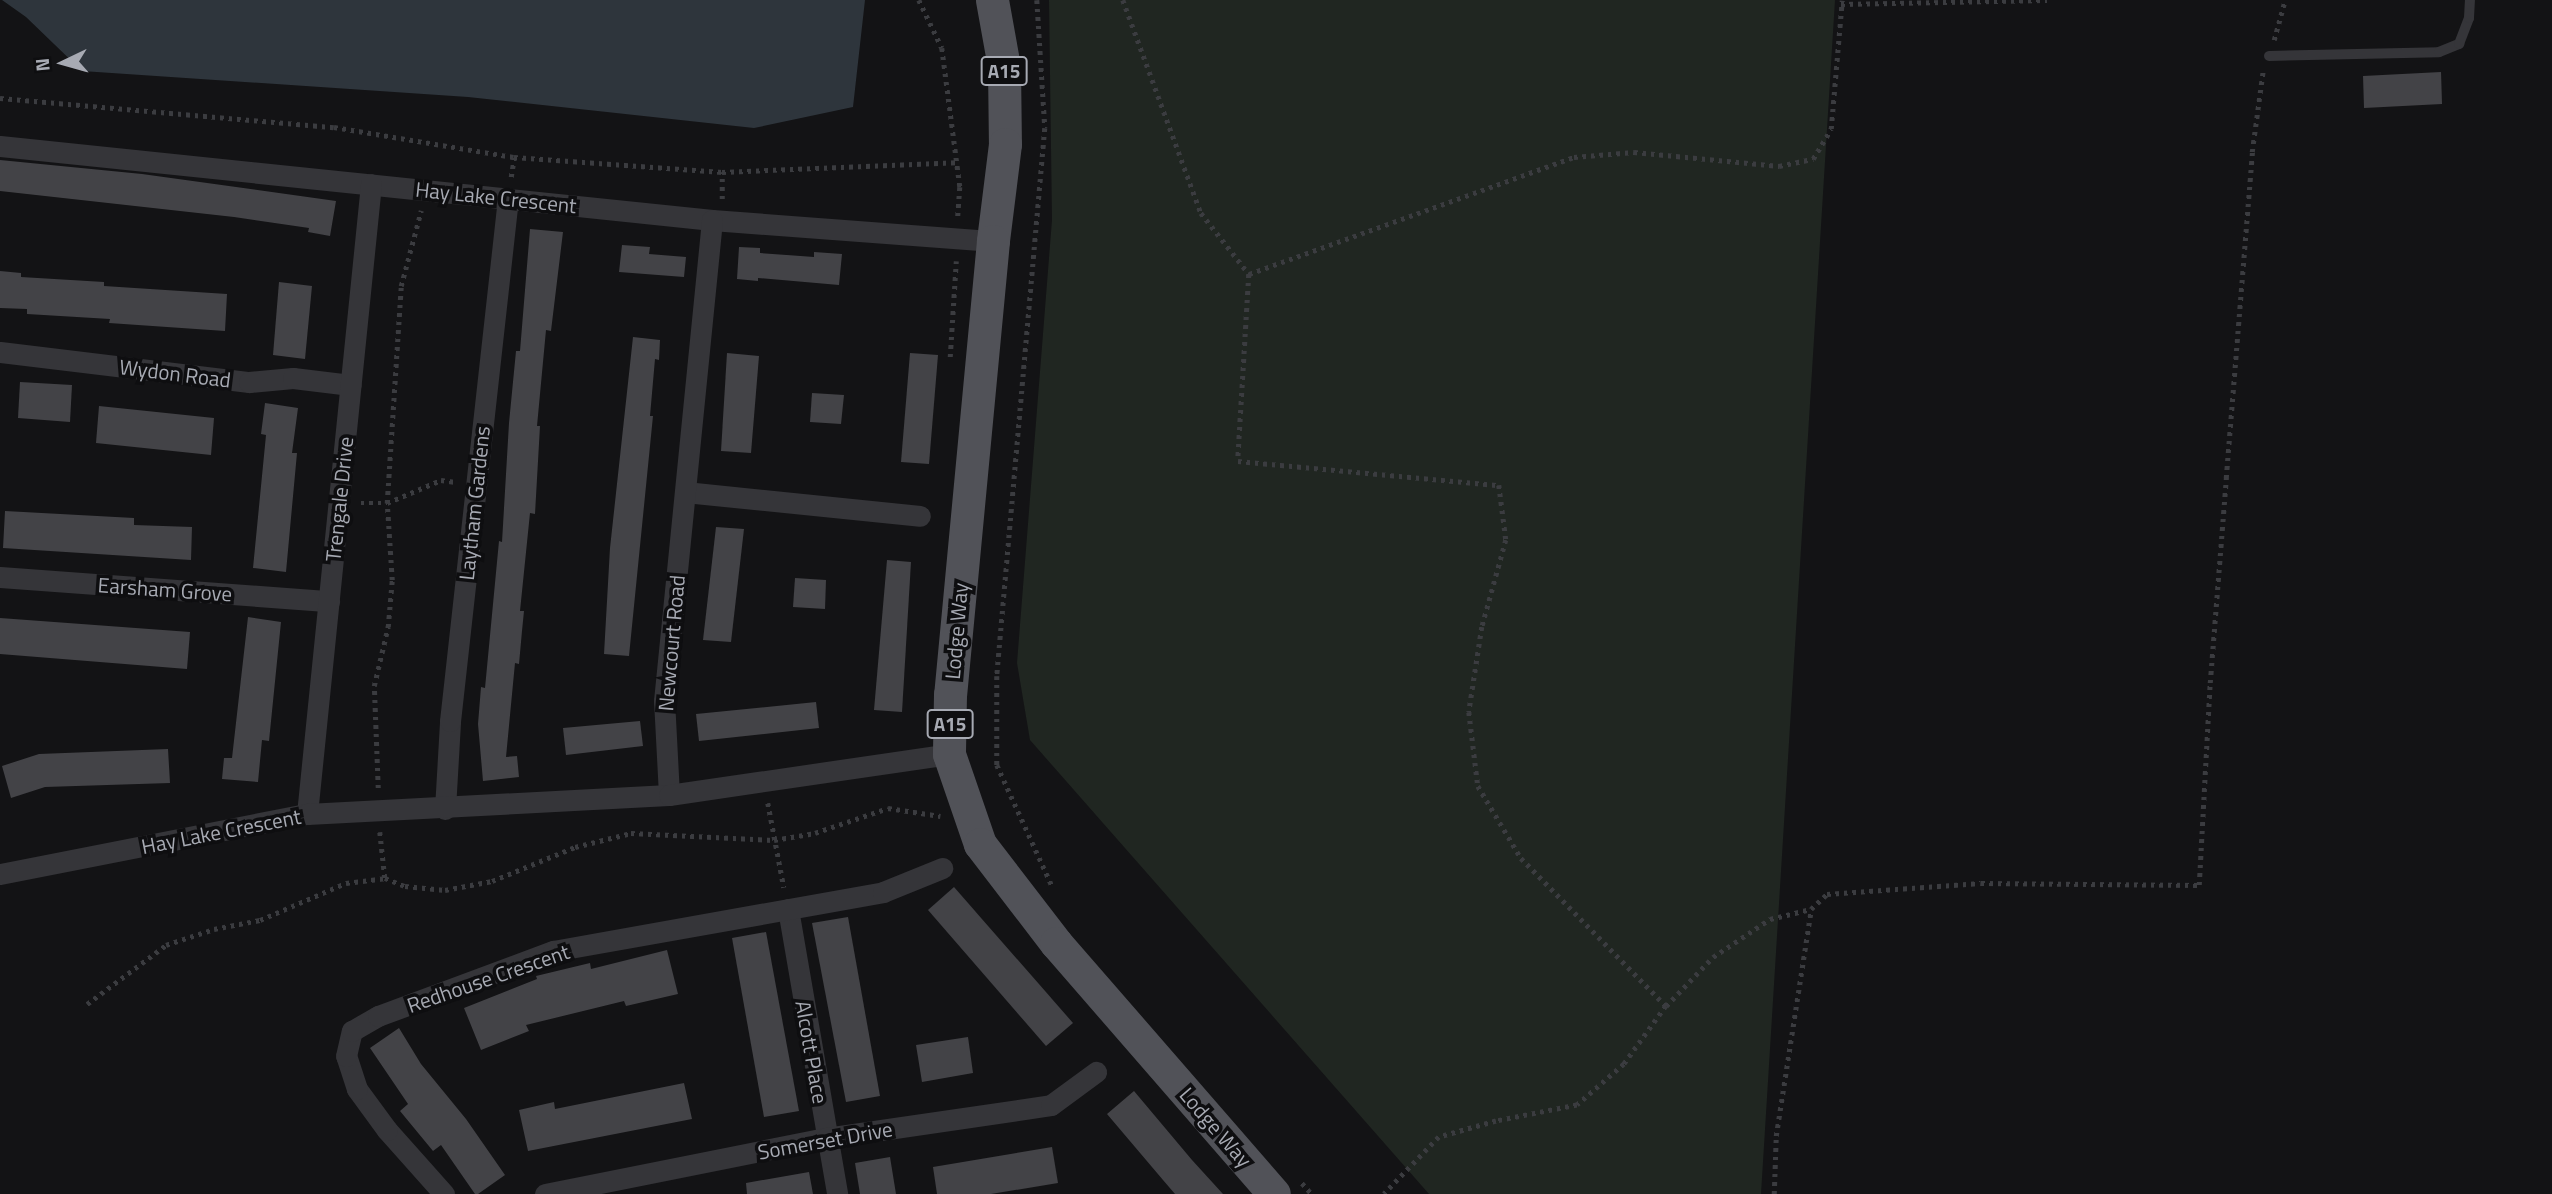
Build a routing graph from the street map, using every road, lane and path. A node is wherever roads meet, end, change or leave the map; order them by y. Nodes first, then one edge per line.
1 (919, 0) edge
2 (992, 0) edge
3 (1037, 0) edge
4 (1123, 0) edge
5 (2047, 0) edge
6 (2470, 0) edge
7 (1842, 2) edge
8 (2269, 56) dead end
9 (0, 98) edge
10 (0, 146) edge
11 (2252, 152) dead end
12 (514, 157) junction
13 (957, 162) junction
14 (371, 184) junction
15 (427, 190) junction
16 (508, 198) junction
17 (712, 220) junction
18 (957, 238) junction
19 (993, 241) junction
20 (1249, 274) junction
21 (0, 352) edge
22 (950, 360) dead end
23 (351, 385) junction
24 (476, 484) junction
25 (685, 492) junction
26 (339, 502) junction
27 (387, 503) junction
28 (920, 516) dead end
29 (0, 577) edge
30 (329, 601) junction
31 (949, 754) junction
32 (765, 781) junction
33 (668, 795) junction
34 (940, 805) dead end
35 (445, 808) junction
36 (378, 811) junction
37 (307, 814) junction
38 (944, 816) junction
39 (947, 825) dead end
40 (774, 839) junction
41 (942, 868) dead end
42 (0, 874) edge
43 (385, 878) junction
44 (1056, 894) dead end
45 (788, 909) junction
46 (1811, 909) junction
47 (87, 1004) dead end
48 (1666, 1006) junction
49 (1096, 1072) dead end
50 (826, 1138) junction
51 (1284, 1184) edge
52 (444, 1194) edge
53 (545, 1194) edge
54 (837, 1194) edge
55 (1312, 1194) edge
56 (1384, 1194) edge
57 (1774, 1194) edge

1 - 13 path
2 - 19 main road, Lodge Way / A15
3 - 44 path
4 - 20 path
5 - 7 path
6 - 8 lane
7 - 20 path
9 - 12 path
10 - 14 street, Hay Lake Crescent
11 - 46 path
12 - 13 path
12 - 16 path
13 - 18 path
14 - 15 street, Hay Lake Crescent
14 - 23 street, Trengale Drive
15 - 16 street, Hay Lake Crescent
15 - 27 path
16 - 17 street, Hay Lake Crescent
16 - 24 street, Laytham Gardens
17 - 18 street, Hay Lake Crescent
17 - 25 street, Newcourt Road
18 - 19 street, Hay Lake Crescent
18 - 22 path
19 - 31 main road, Lodge Way / A15
20 - 48 path
21 - 23 street, Wydon Road
23 - 26 street, Trengale Drive
24 - 27 path
24 - 35 street, Laytham Gardens
25 - 28 street
25 - 33 street, Newcourt Road
26 - 27 path
26 - 30 street, Trengale Drive
27 - 36 path
29 - 30 street, Earsham Grove
30 - 37 street, Trengale Drive
31 - 32 street, Hay Lake Crescent
31 - 51 main road, Lodge Way / A15
32 - 33 street, Hay Lake Crescent
32 - 40 path
33 - 35 street, Hay Lake Crescent
34 - 38 path
35 - 36 street, Hay Lake Crescent
36 - 37 street, Hay Lake Crescent
36 - 43 path
37 - 42 street, Hay Lake Crescent
38 - 39 path
38 - 40 path
40 - 43 path
40 - 45 path
41 - 45 street, Redhouse Crescent
43 - 47 path
45 - 50 street, Alcott Place
45 - 52 street, Redhouse Crescent
46 - 48 path
46 - 57 path
48 - 56 path
49 - 50 street, Somerset Drive
50 - 53 street, Somerset Drive
50 - 54 street, Alcott Place
51 - 55 path

